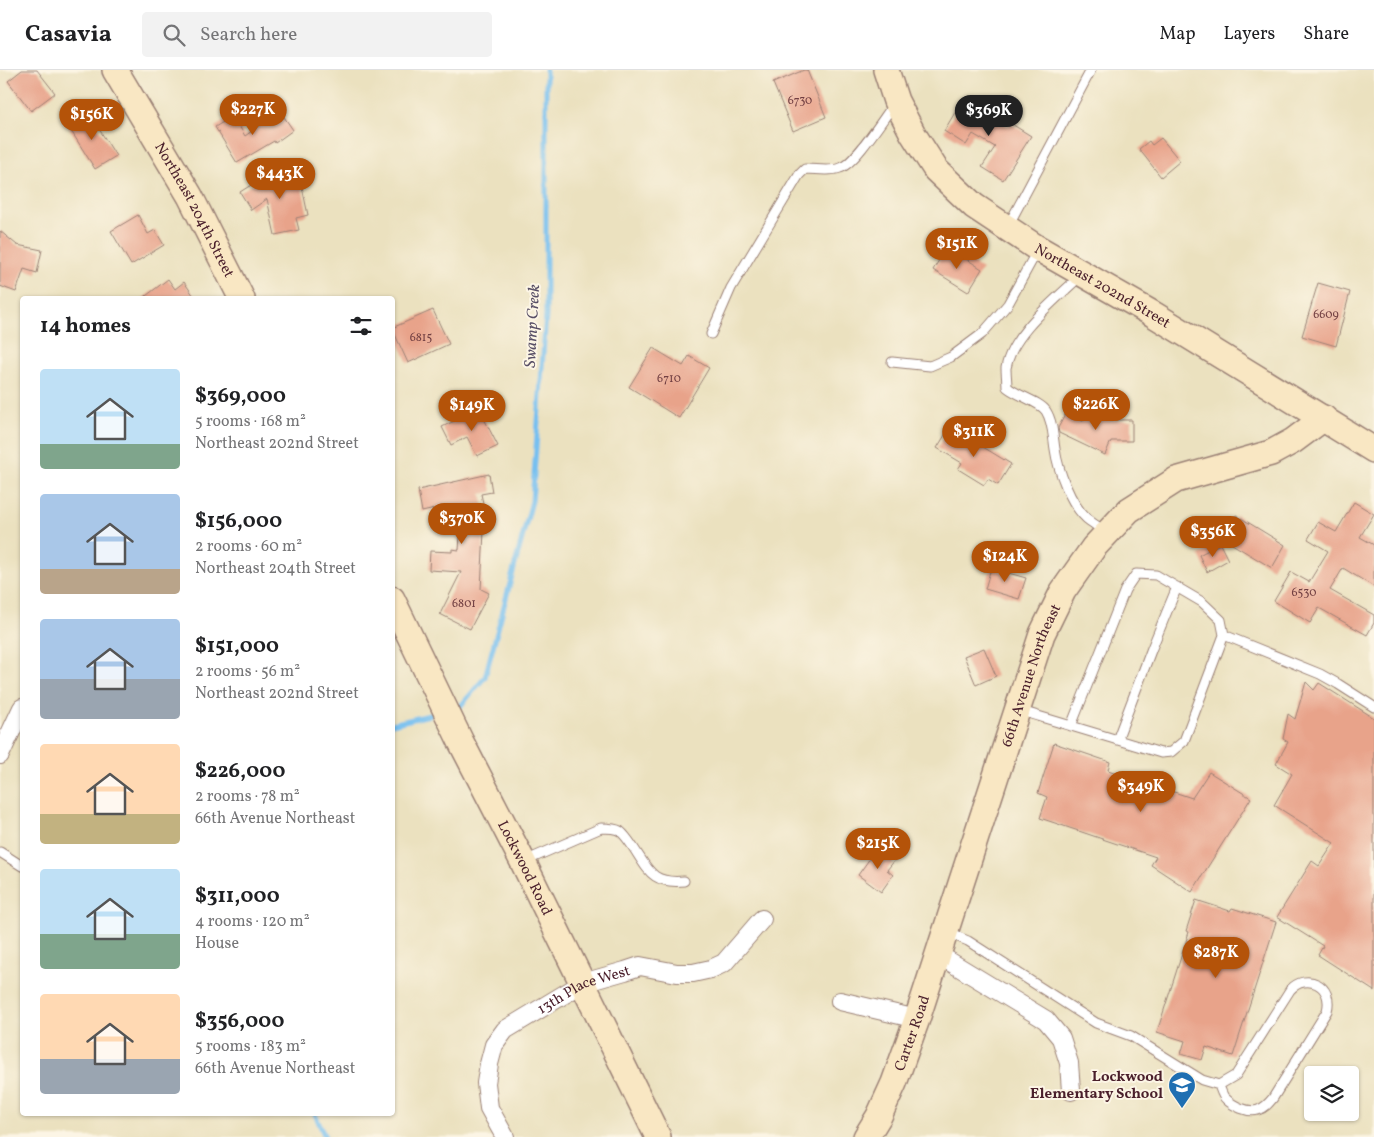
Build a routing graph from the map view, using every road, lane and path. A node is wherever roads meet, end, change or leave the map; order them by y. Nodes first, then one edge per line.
1 (115, 70) edge
2 (886, 70) edge
3 (1091, 70) edge
4 (896, 101) junction
5 (1007, 229) junction
6 (1038, 249) junction
7 (1082, 274) junction
8 (240, 296) edge
9 (711, 334) dead end
10 (892, 362) dead end
11 (1324, 418) junction
12 (1374, 450) edge
13 (1107, 534) junction
14 (1177, 587) junction
15 (395, 605) edge
16 (1224, 635) junction
17 (1374, 707) edge
18 (1018, 710) junction
19 (20, 712) edge
20 (1071, 726) junction
21 (1118, 740) junction
22 (0, 755) edge
23 (0, 852) edge
24 (523, 862) junction
25 (20, 865) edge
26 (684, 881) dead end
27 (762, 919) dead end
28 (944, 937) junction
29 (583, 983) junction
30 (840, 1001) dead end
31 (917, 1019) junction
32 (1219, 1085) junction
33 (1072, 1091) dead end
34 (506, 1137) edge
35 (658, 1137) edge
36 (866, 1137) edge

1 - 8 street, Northeast 204th Street
2 - 4 street, Northeast 202nd Street
3 - 5 lane
4 - 5 street, Northeast 202nd Street
4 - 9 lane
5 - 6 street, Northeast 202nd Street
6 - 7 street, Northeast 202nd Street
6 - 10 lane
7 - 11 street, Northeast 202nd Street
7 - 13 lane
11 - 12 street, Northeast 202nd Street
11 - 13 street, 66th Avenue Northeast
13 - 18 street, 66th Avenue Northeast
14 - 16 lane
14 - 20 lane
14 - 21 lane
15 - 24 street, Lockwood Road
16 - 17 lane
16 - 21 lane
18 - 20 lane
18 - 28 street, 66th Avenue Northeast
19 - 22 street
20 - 21 lane
23 - 25 lane
24 - 26 lane
24 - 29 street, Lockwood Road
27 - 29 street, 13th Place West
28 - 31 street, Carter Road
28 - 32 lane
28 - 33 street
29 - 34 street, 13th Place West
29 - 35 street, Lockwood Road
30 - 31 street
31 - 36 street, Carter Road
32 - 32 lane

